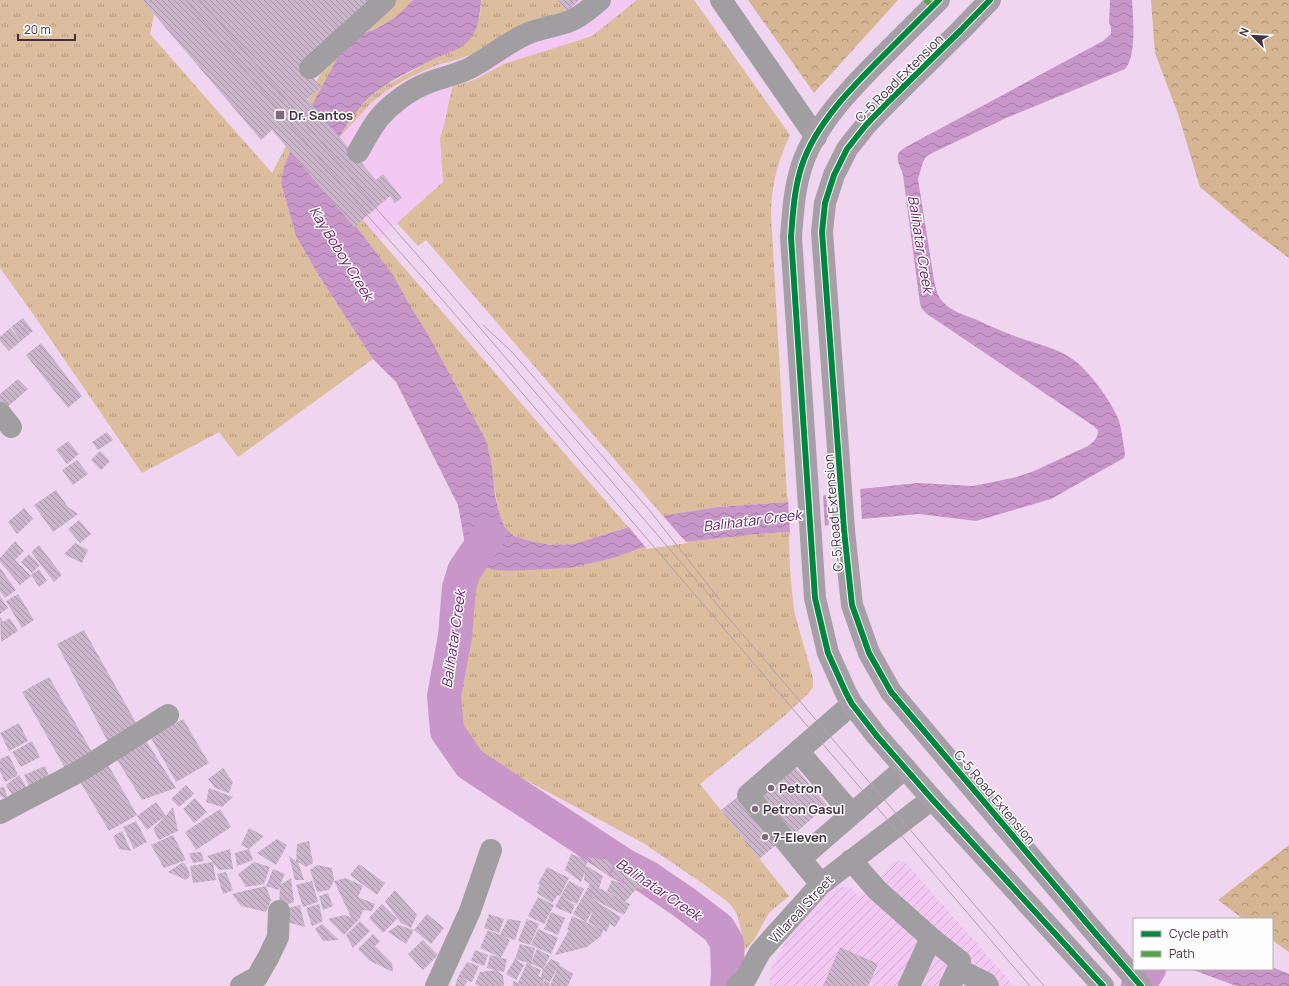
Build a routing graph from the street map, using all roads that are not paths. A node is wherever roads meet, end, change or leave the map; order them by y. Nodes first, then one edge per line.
1 (385, 0) edge
2 (600, 0) edge
3 (722, 0) edge
4 (939, 0) edge
5 (990, 0) edge
6 (310, 68) dead end
7 (816, 136) junction
8 (358, 152) dead end
9 (852, 704) junction
10 (168, 715) dead end
11 (798, 751) junction
12 (905, 768) junction
13 (932, 799) junction
14 (0, 813) edge
15 (852, 814) junction
16 (491, 850) dead end
17 (800, 859) junction
18 (850, 860) junction
19 (821, 884) junction
20 (280, 912) dead end
21 (931, 938) junction
22 (954, 978) edge
23 (746, 983) edge
24 (241, 986) edge
25 (436, 986) edge
26 (909, 986) edge
27 (988, 986) edge
28 (1103, 986) edge
29 (1142, 986) edge

1 - 6 street
2 - 8 street
3 - 7 street
4 - 7 main road, C-5 Road Extension
5 - 29 main road, C-5 Road Extension
7 - 9 main road, C-5 Road Extension
9 - 11 street
9 - 12 main road, C-5 Road Extension
10 - 14 street
11 - 15 street
11 - 17 street
12 - 13 main road, C-5 Road Extension
12 - 15 street
13 - 18 street, Villareal Street
13 - 28 main road, C-5 Road Extension
15 - 17 street
16 - 25 street
17 - 19 street
18 - 19 street, Villareal Street
18 - 21 street
19 - 23 street, Villareal Street
20 - 24 street
21 - 22 street
21 - 26 street
22 - 27 street

